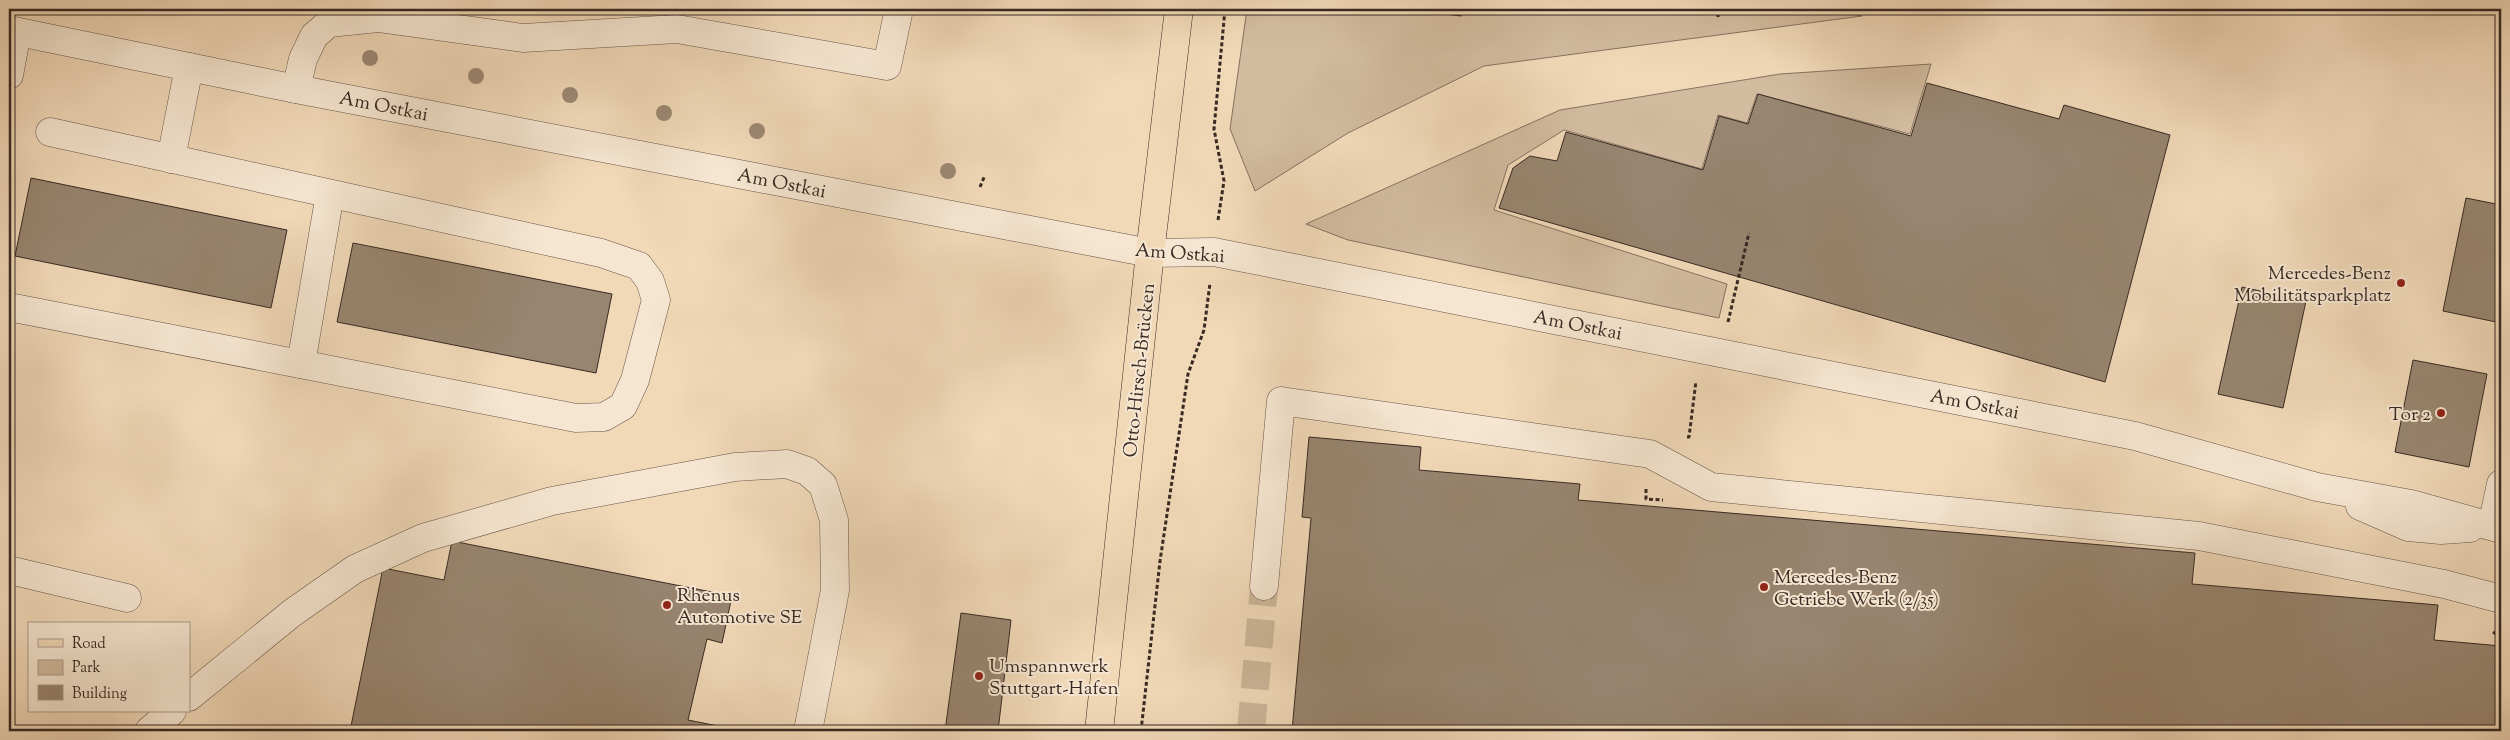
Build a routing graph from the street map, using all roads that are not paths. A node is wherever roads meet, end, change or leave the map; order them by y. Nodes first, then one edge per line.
1 (899, 9) edge
2 (1179, 9) edge
3 (13, 31) edge
4 (189, 67) junction
5 (9, 75) edge
6 (296, 89) junction
7 (50, 132) dead end
8 (171, 159) junction
9 (330, 194) junction
10 (1150, 253) junction
11 (9, 307) edge
12 (301, 364) junction
13 (2501, 484) edge
14 (2497, 528) edge
15 (9, 570) edge
16 (1264, 586) tunnel mouth
17 (126, 598) dead end
18 (2501, 599) edge
19 (190, 696) edge
20 (171, 712) edge
21 (149, 731) edge
22 (808, 731) edge
23 (1099, 731) edge

1 - 6 street
2 - 10 main road, Otto-Hirsch-Brücken
3 - 4 street, Am Ostkai
3 - 5 street
4 - 6 street, Am Ostkai
4 - 8 street
6 - 10 street, Am Ostkai
7 - 8 street
8 - 9 street
9 - 12 street
9 - 12 street
10 - 14 street, Am Ostkai
10 - 23 main road, Otto-Hirsch-Brücken
11 - 12 street
13 - 14 street
15 - 17 street
16 - 18 street
19 - 22 street
20 - 21 street

